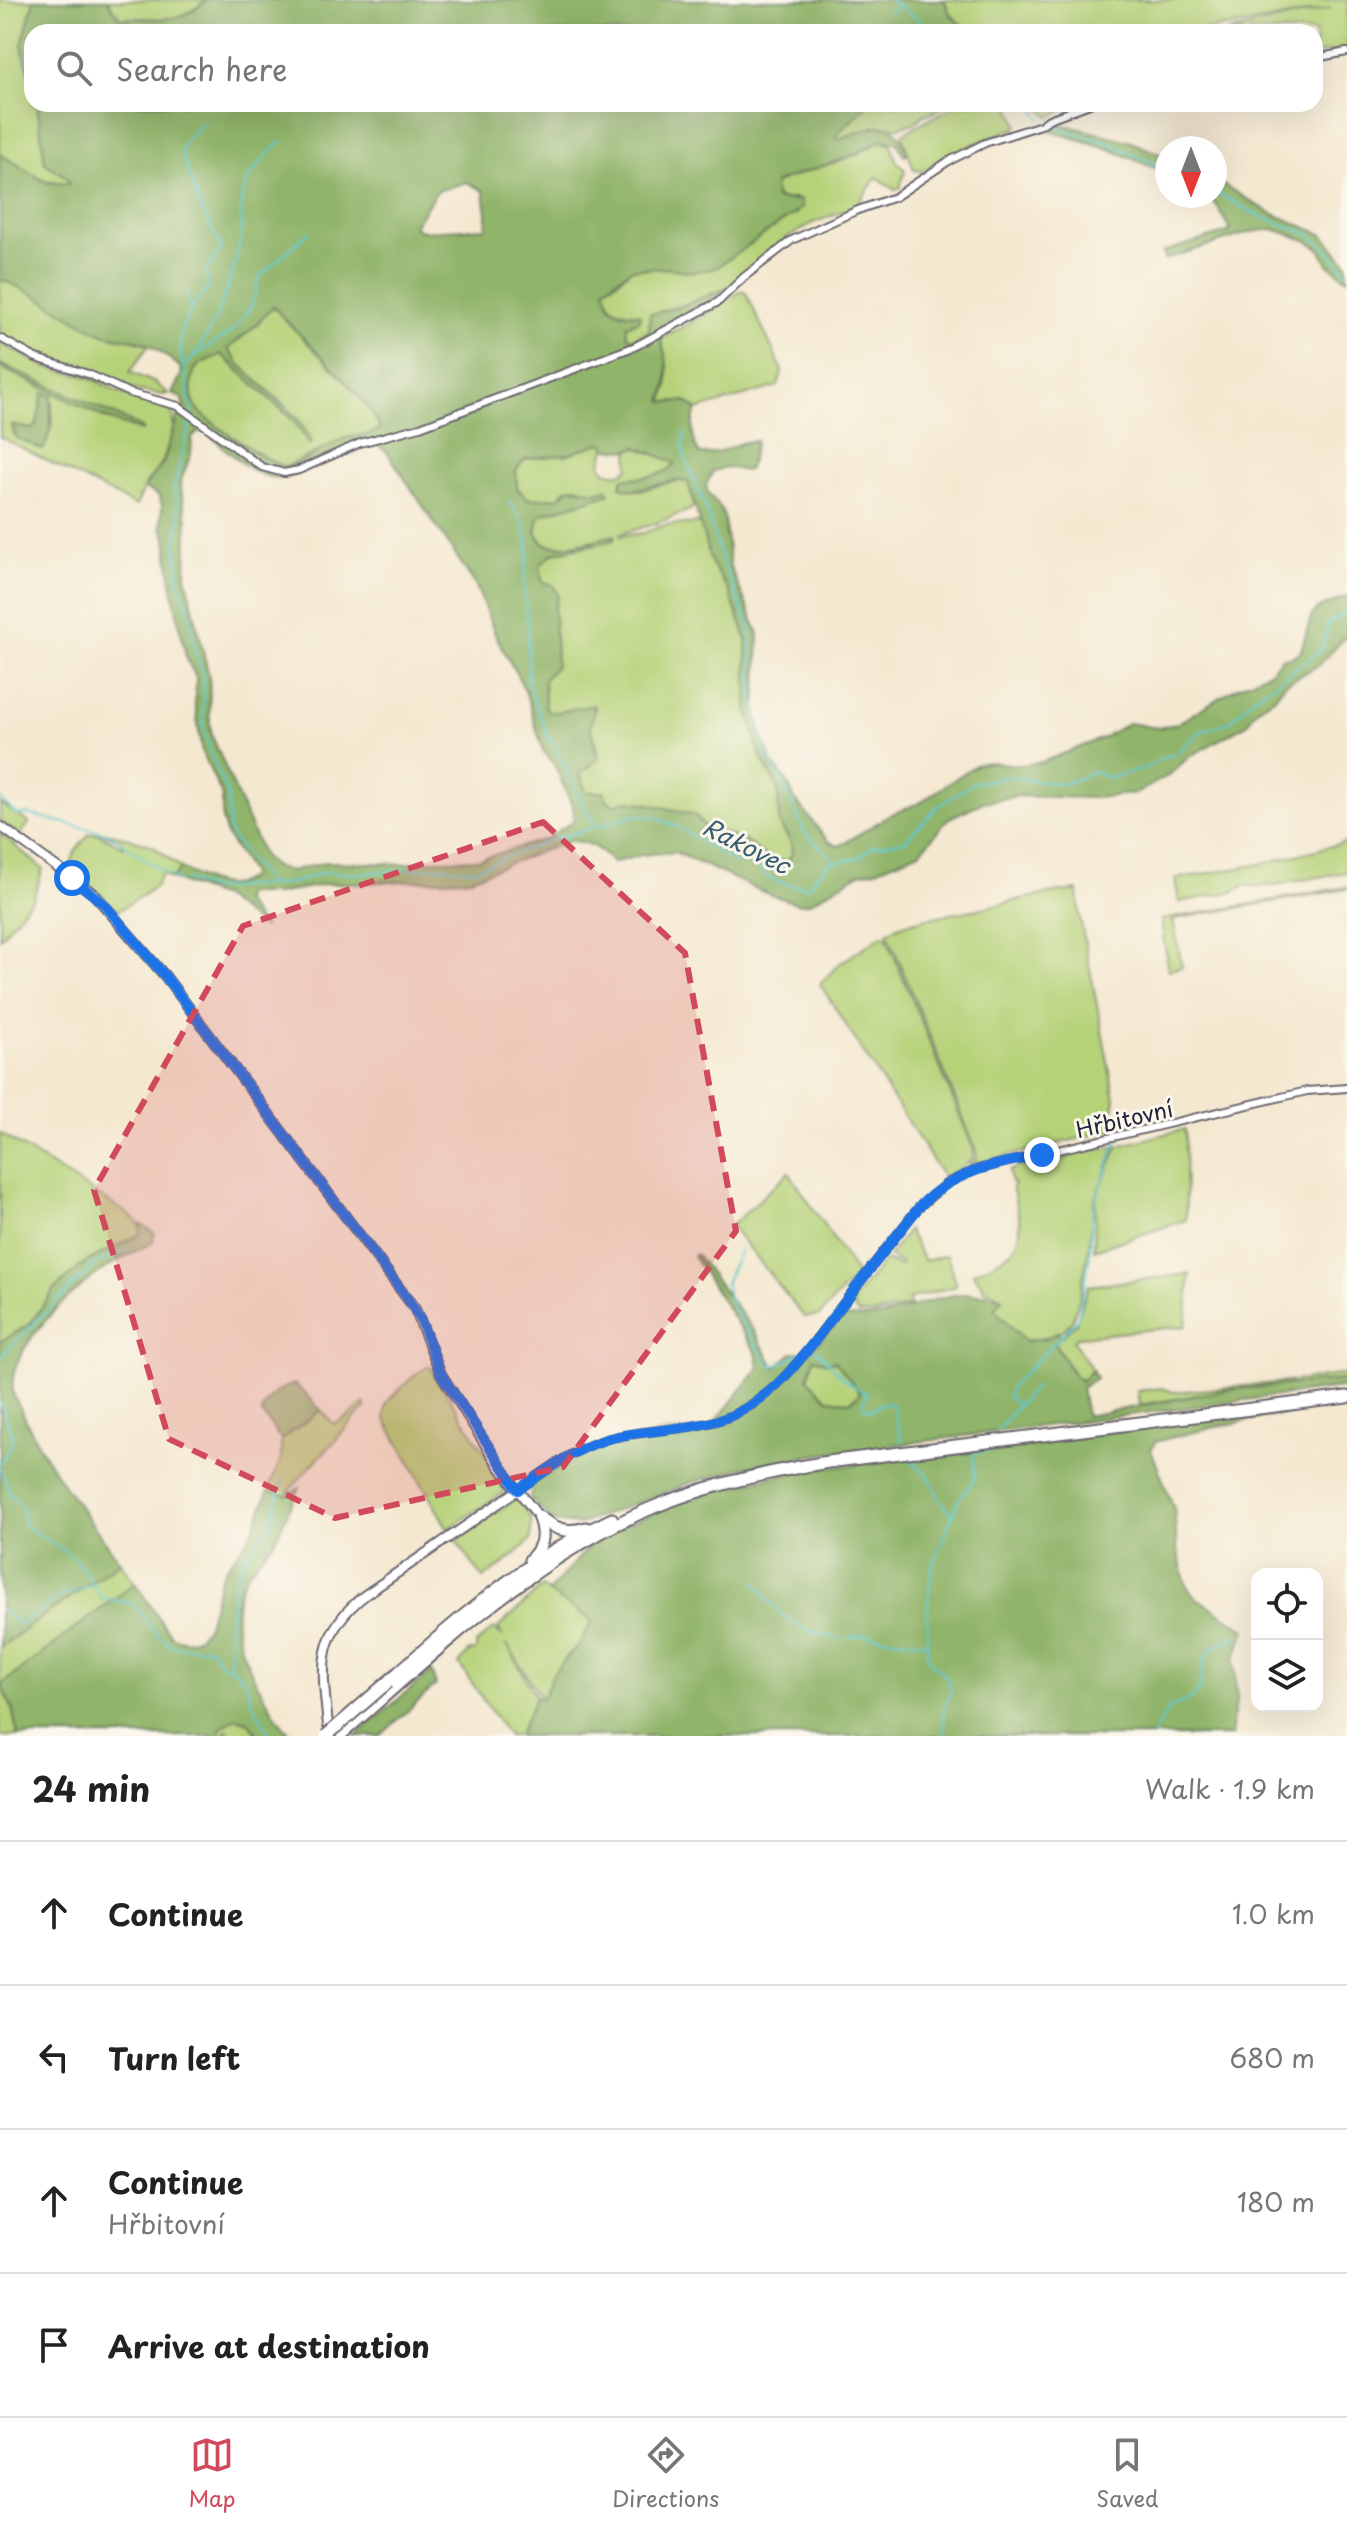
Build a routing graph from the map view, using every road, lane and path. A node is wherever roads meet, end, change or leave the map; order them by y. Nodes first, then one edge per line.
1 (1347, 52) edge
2 (1323, 56) edge
3 (1068, 112) edge
4 (0, 338) edge
5 (0, 826) edge
6 (1347, 1088) edge
7 (1347, 1394) edge
8 (518, 1490) junction
9 (539, 1517) junction
10 (611, 1520) junction
11 (517, 1573) junction
12 (391, 1685) junction
13 (327, 1731) edge
14 (339, 1736) edge

1 - 2 street
3 - 4 street
5 - 8 main road
6 - 8 street, Hřbitovní
7 - 10 highway
7 - 12 highway
8 - 9 main road
8 - 13 main road
9 - 10 highway
9 - 11 highway
10 - 11 highway
11 - 12 highway
12 - 13 highway, bridge
12 - 14 highway

